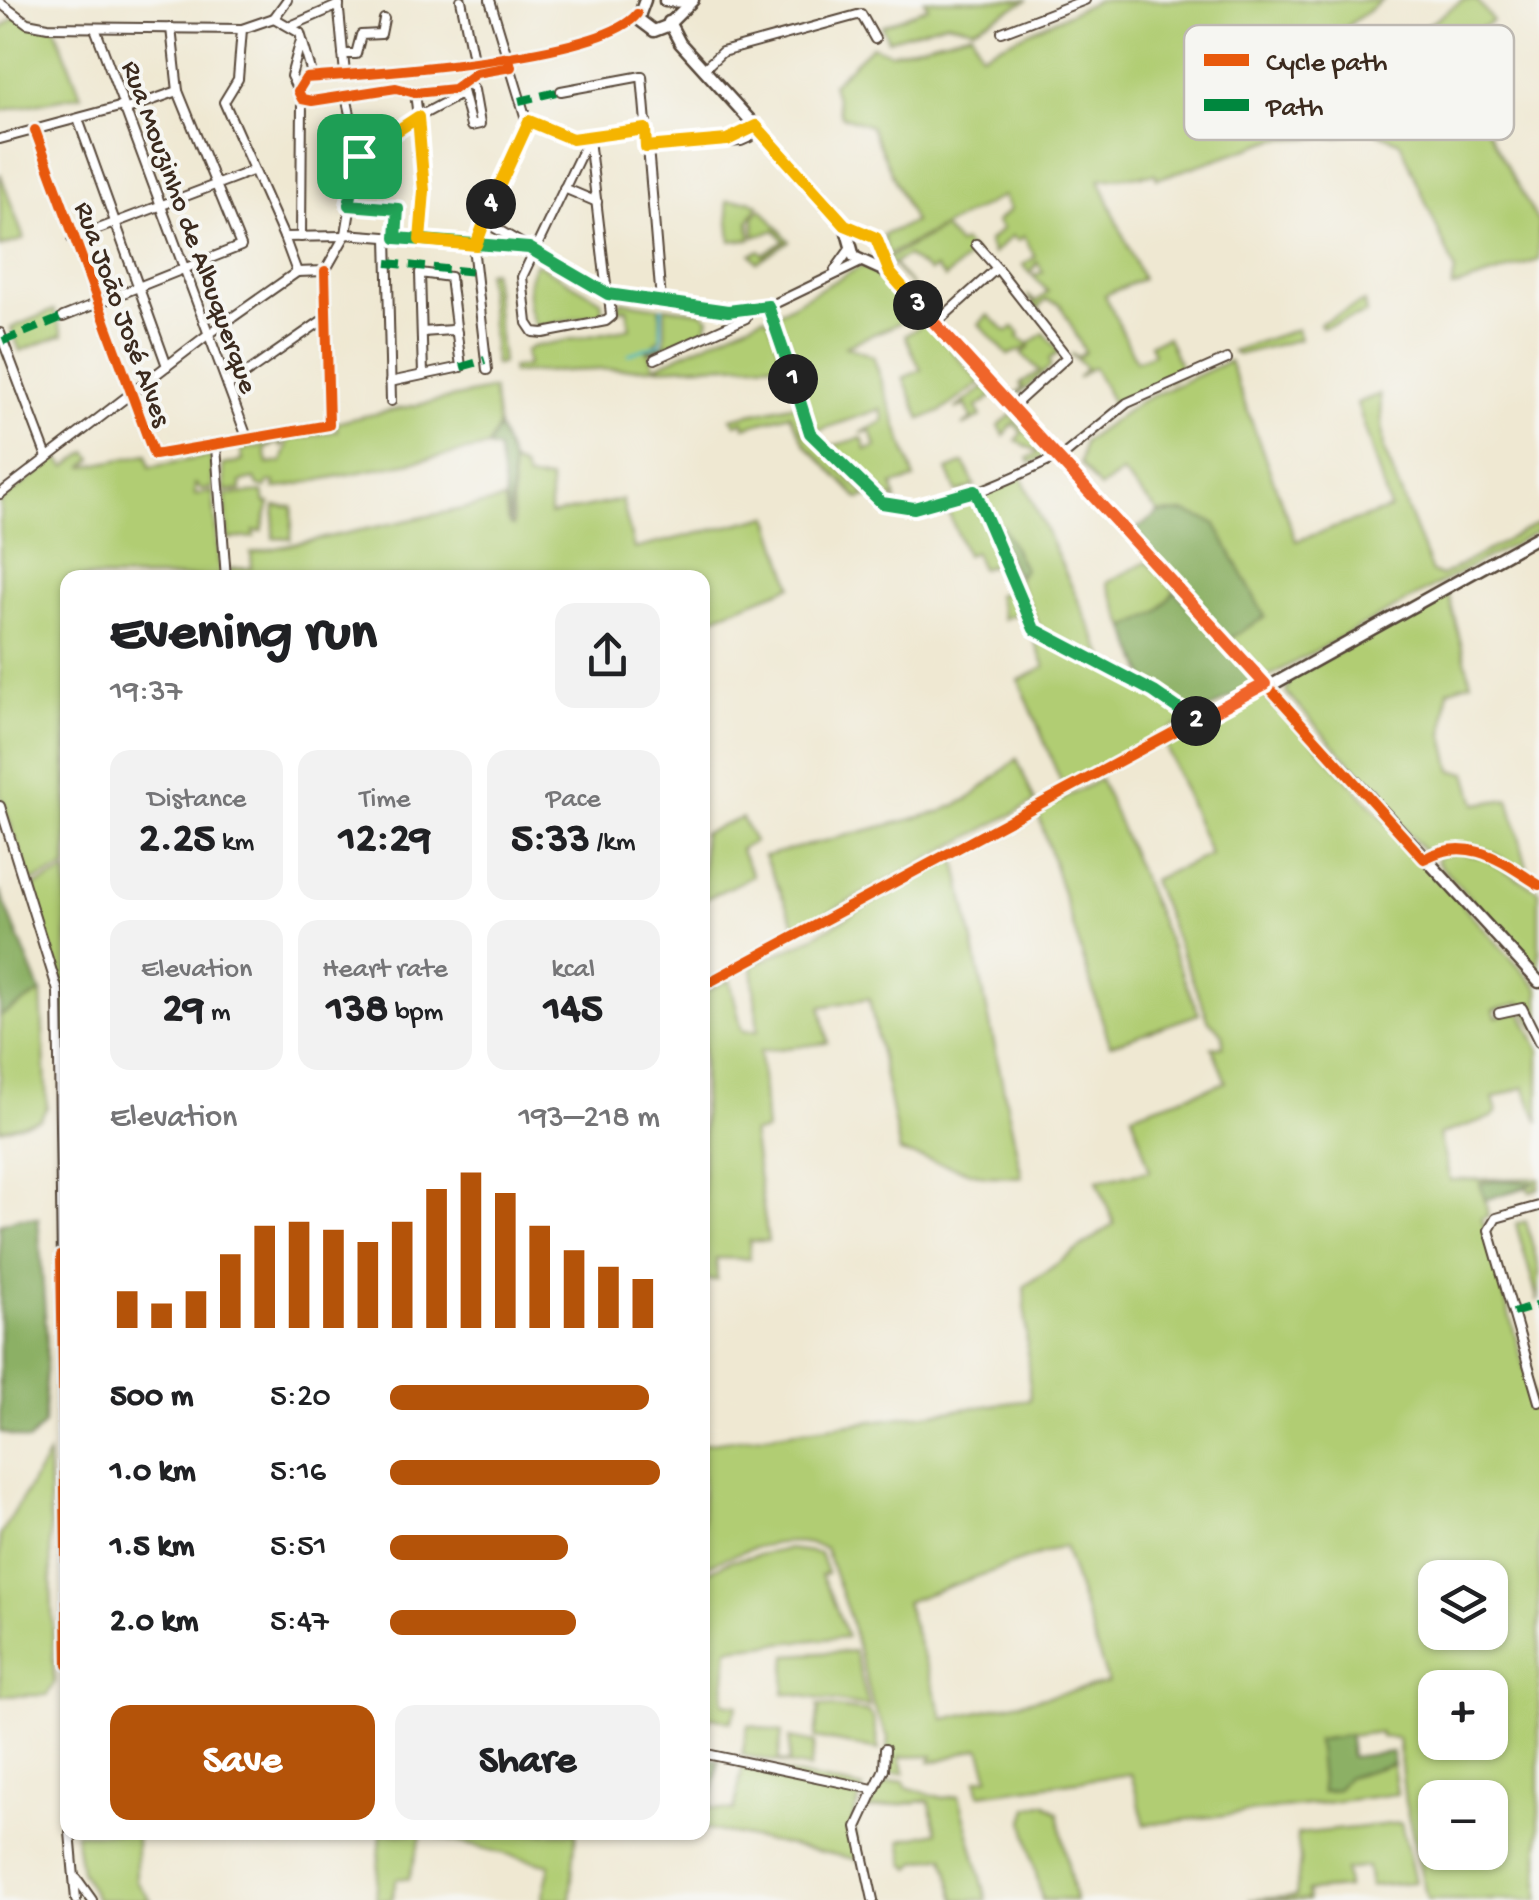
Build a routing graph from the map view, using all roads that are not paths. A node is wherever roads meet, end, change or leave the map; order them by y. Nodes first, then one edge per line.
1 (287, 0) edge
2 (461, 0) edge
3 (490, 0) edge
4 (665, 0) edge
5 (856, 0) edge
6 (1085, 0) edge
7 (691, 1) edge
8 (0, 3) edge
9 (339, 3) edge
10 (640, 5) edge
11 (861, 14) junction
12 (274, 18) junction
13 (384, 18) dead end
14 (670, 20) junction
15 (293, 25) junction
16 (96, 28) junction
17 (171, 28) junction
18 (242, 28) junction
19 (654, 31) junction
20 (1002, 32) dead end
21 (301, 40) junction
22 (874, 40) dead end
23 (680, 43) junction
24 (343, 54) junction
25 (474, 61) junction
26 (510, 62) junction
27 (705, 68) junction
28 (476, 73) junction
29 (345, 74) junction
30 (313, 78) junction
31 (464, 85) junction
32 (298, 88) junction
33 (178, 91) junction
34 (561, 91) dead end
35 (415, 93) junction
36 (346, 96) junction
37 (302, 99) junction
38 (123, 108) junction
39 (418, 117) junction
40 (78, 119) junction
41 (529, 121) junction
42 (756, 126) junction
43 (645, 129) junction
44 (34, 130) junction
45 (589, 137) junction
46 (0, 139) edge
47 (646, 147) junction
48 (359, 156) junction
49 (252, 171) junction
50 (216, 185) junction
51 (564, 188) junction
52 (596, 202) junction
53 (349, 205) junction
54 (159, 207) junction
55 (483, 221) junction
56 (116, 224) junction
57 (845, 225) junction
58 (865, 232) junction
59 (346, 235) junction
60 (302, 236) junction
61 (284, 237) junction
62 (391, 237) junction
63 (72, 238) junction
64 (420, 240) junction
65 (976, 244) dead end
66 (476, 245) junction
67 (850, 248) junction
68 (532, 250) junction
69 (880, 250) junction
70 (864, 262) junction
71 (998, 268) junction
72 (183, 270) junction
73 (325, 271) junction
74 (297, 272) junction
75 (832, 273) junction
76 (890, 273) junction
77 (138, 287) junction
78 (608, 294) junction
79 (661, 301) junction
80 (97, 304) junction
81 (768, 306) junction
82 (712, 308) junction
83 (746, 312) junction
84 (63, 317) dead end
85 (328, 317) junction
86 (935, 324) junction
87 (422, 332) junction
88 (0, 333) edge
89 (717, 333) junction
90 (457, 334) junction
91 (206, 336) junction
92 (656, 359) dead end
93 (1227, 359) dead end
94 (167, 366) junction
95 (487, 370) dead end
96 (423, 375) junction
97 (390, 382) junction
98 (228, 386) junction
99 (129, 396) junction
100 (391, 401) dead end
101 (1012, 407) junction
102 (248, 440) junction
103 (216, 448) junction
104 (47, 457) junction
105 (1058, 458) junction
106 (975, 491) junction
107 (0, 494) edge
108 (1539, 536) edge
109 (225, 570) edge
110 (1267, 685) junction
111 (1196, 721) junction
112 (0, 806) edge
113 (710, 982) edge
114 (1539, 982) edge
115 (1499, 1013) dead end
116 (1539, 1042) edge
117 (60, 1117) edge
118 (1539, 1206) edge
119 (1539, 1402) edge
120 (884, 1749) dead end
121 (710, 1755) edge
122 (872, 1790) junction
123 (71, 1840) edge
124 (74, 1875) junction
125 (76, 1900) edge
126 (92, 1900) edge
127 (873, 1900) edge

1 - 12 street
2 - 25 street
3 - 26 street
4 - 7 main road
4 - 14 main road
5 - 11 street
6 - 20 street
7 - 14 main road
8 - 16 street
9 - 15 street
9 - 24 street
10 - 19 main road
10 - 26 street
11 - 22 street
11 - 27 street
12 - 15 street
12 - 18 street
13 - 24 street
14 - 19 main road
14 - 23 main road
15 - 21 street
16 - 17 street
16 - 38 street, Rua Mouzinho de Albuquerque
17 - 18 street
17 - 33 street
18 - 49 street
19 - 23 main road
21 - 30 street
21 - 32 street
23 - 27 main road
24 - 29 street
25 - 26 street
25 - 28 street
25 - 29 street
26 - 28 street
26 - 41 street
27 - 42 main road
28 - 31 street
29 - 30 street
30 - 32 street
31 - 35 street
31 - 39 street
32 - 37 street
33 - 38 street
33 - 50 street
34 - 43 street
35 - 36 street
35 - 39 street
36 - 37 street
36 - 48 street
37 - 60 street
38 - 40 street
38 - 54 street, Rua Mouzinho de Albuquerque
39 - 48 street
39 - 64 street
40 - 44 street
40 - 56 street
41 - 45 street
41 - 55 street
42 - 47 street
42 - 57 main road
43 - 45 street
43 - 47 street
44 - 46 street
44 - 63 street, Rua João José Alves
45 - 51 street
45 - 52 street
47 - 79 street
48 - 53 street
49 - 50 street
49 - 61 street
50 - 54 street
50 - 72 street
51 - 52 street
51 - 68 street
52 - 78 street
53 - 59 street
53 - 62 street
54 - 56 street
54 - 72 street, Rua Mouzinho de Albuquerque
55 - 66 street
55 - 68 street
56 - 63 street
56 - 77 street
57 - 58 main road
57 - 67 main road
58 - 67 main road
58 - 69 main road
59 - 60 street
59 - 62 street
59 - 73 street
60 - 61 street
61 - 74 street
62 - 64 street
62 - 97 street
63 - 80 street, Rua João José Alves
64 - 66 street
65 - 71 street
66 - 68 street
66 - 95 street
67 - 70 main road
67 - 75 street
68 - 78 street
68 - 78 street
69 - 70 main road
69 - 76 main road
70 - 75 street
70 - 76 main road
71 - 86 street
71 - 101 street
72 - 77 street
72 - 91 street, Rua Mouzinho de Albuquerque
73 - 74 street
73 - 85 street
74 - 91 street
75 - 81 street
76 - 86 main road
77 - 80 street
77 - 94 street
78 - 79 street
79 - 82 street
80 - 84 street
80 - 99 street, Rua João José Alves
81 - 83 street
81 - 106 street
82 - 83 street
82 - 89 street
83 - 89 street
85 - 98 street
85 - 102 street, Rua João José Alves
86 - 101 main road
87 - 90 street
87 - 90 street
87 - 96 street
88 - 104 street
89 - 92 street
90 - 96 street
91 - 94 street
91 - 98 street, Rua Mouzinho de Albuquerque
93 - 105 street
94 - 99 street
96 - 97 street
97 - 100 street
98 - 102 street, Rua Mouzinho de Albuquerque
99 - 103 street, Rua João José Alves
99 - 104 street
101 - 105 main road
102 - 103 street, Rua João José Alves
103 - 109 street
104 - 107 street
105 - 106 street
105 - 110 main road
106 - 111 street
108 - 110 main road
110 - 111 street
110 - 114 main road
111 - 113 street
112 - 117 street
115 - 116 street
118 - 119 street
120 - 122 street
121 - 122 street
122 - 127 street
123 - 124 street
124 - 125 street
124 - 126 street

